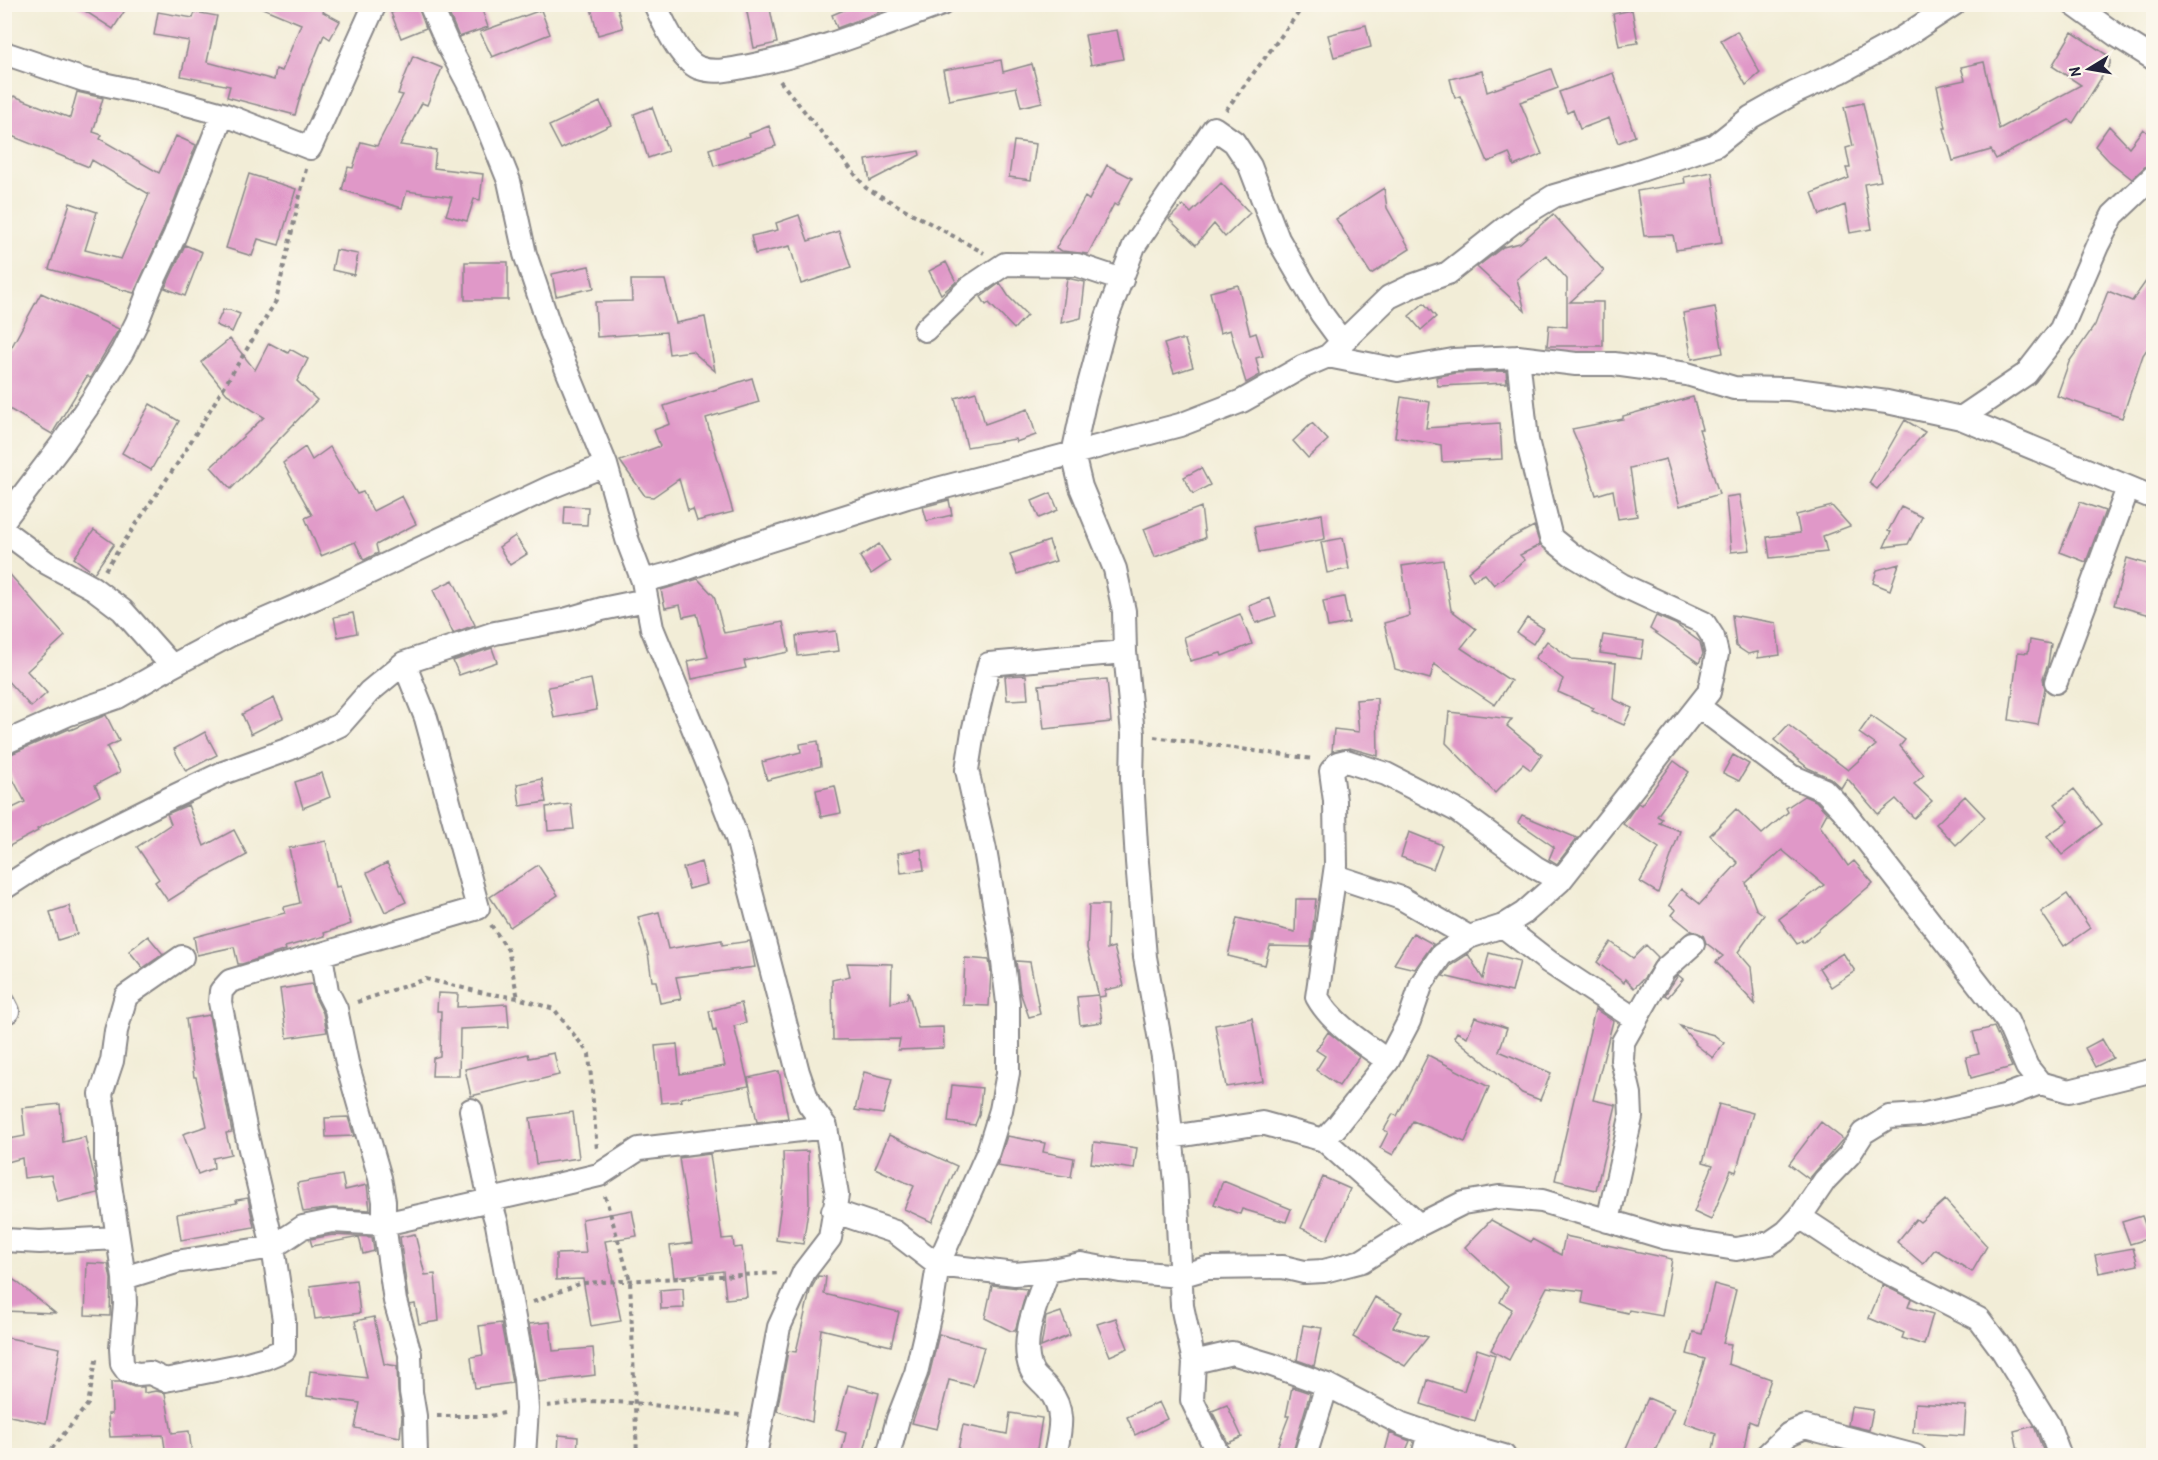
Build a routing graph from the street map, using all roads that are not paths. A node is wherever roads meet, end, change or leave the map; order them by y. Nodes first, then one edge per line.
1 (375, 4) edge
2 (655, 4) edge
3 (942, 4) edge
4 (1954, 4) edge
5 (2073, 4) edge
6 (434, 6) edge
7 (4, 52) edge
8 (2154, 59) edge
9 (223, 114) junction
10 (2154, 176) edge
11 (1122, 280) junction
12 (925, 330) dead end
13 (1335, 349) junction
14 (1518, 357) junction
15 (1961, 418) junction
16 (1073, 454) junction
17 (606, 465) junction
18 (2128, 488) junction
19 (2154, 498) edge
20 (4, 520) edge
21 (4, 531) edge
22 (644, 591) junction
23 (1125, 652) junction
24 (404, 663) junction
25 (171, 666) junction
26 (2056, 682) dead end
27 (1698, 706) junction
28 (4, 743) edge
29 (1335, 876) junction
30 (1560, 881) junction
31 (4, 888) edge
32 (1503, 926) junction
33 (1469, 937) junction
34 (1693, 944) dead end
35 (321, 955) junction
36 (182, 957) dead end
37 (1635, 1019) junction
38 (1388, 1061) junction
39 (2154, 1070) edge
40 (2040, 1083) junction
41 (471, 1110) dead end
42 (826, 1127) junction
43 (1171, 1137) junction
44 (1324, 1140) junction
45 (490, 1200) junction
46 (833, 1211) junction
47 (1800, 1217) junction
48 (1608, 1221) junction
49 (384, 1224) junction
50 (1419, 1225) junction
51 (117, 1238) junction
52 (4, 1240) edge
53 (273, 1247) junction
54 (938, 1265) junction
55 (1048, 1271) junction
56 (1180, 1276) junction
57 (124, 1278) junction
58 (1194, 1362) junction
59 (1327, 1385) junction
60 (1429, 1433) junction
61 (416, 1455) edge
62 (524, 1455) edge
63 (755, 1455) edge
64 (888, 1455) edge
65 (1055, 1455) edge
66 (1220, 1455) edge
67 (1305, 1455) edge
68 (1423, 1455) edge
69 (1504, 1455) edge
70 (1766, 1455) edge
71 (1915, 1455) edge
72 (2060, 1455) edge

1 - 9 street
2 - 3 street
4 - 13 street
5 - 8 street
6 - 17 street
7 - 9 street
9 - 20 street
10 - 15 street
11 - 12 street
11 - 13 street
11 - 16 street
13 - 14 street
13 - 16 street
14 - 15 street
14 - 27 street
15 - 18 street
16 - 22 street
16 - 23 street
17 - 22 street
17 - 25 street
18 - 19 street
18 - 26 street
21 - 25 street
22 - 24 street
22 - 42 street
23 - 43 street
23 - 54 street
24 - 31 street
24 - 35 street
25 - 28 street
27 - 30 street
27 - 40 street
29 - 30 street
29 - 33 street
29 - 38 street
30 - 32 street
32 - 33 street
32 - 37 street
33 - 38 street
34 - 37 street
35 - 49 street
35 - 53 street
36 - 51 street
37 - 48 street
38 - 44 street
39 - 40 street
40 - 47 street
41 - 45 street
42 - 45 street
42 - 46 street
43 - 44 street
43 - 56 street
44 - 50 street
45 - 49 street
45 - 62 street
46 - 54 street
46 - 63 street
47 - 48 street
47 - 72 street
48 - 50 street
49 - 53 street
49 - 61 street
50 - 56 street
51 - 52 street
51 - 57 street
53 - 57 street
53 - 57 street
54 - 55 street
54 - 64 street
55 - 56 street
55 - 65 street
56 - 58 street
58 - 59 street
58 - 66 street
59 - 60 street
59 - 67 street
60 - 68 street
60 - 69 street
70 - 71 street

